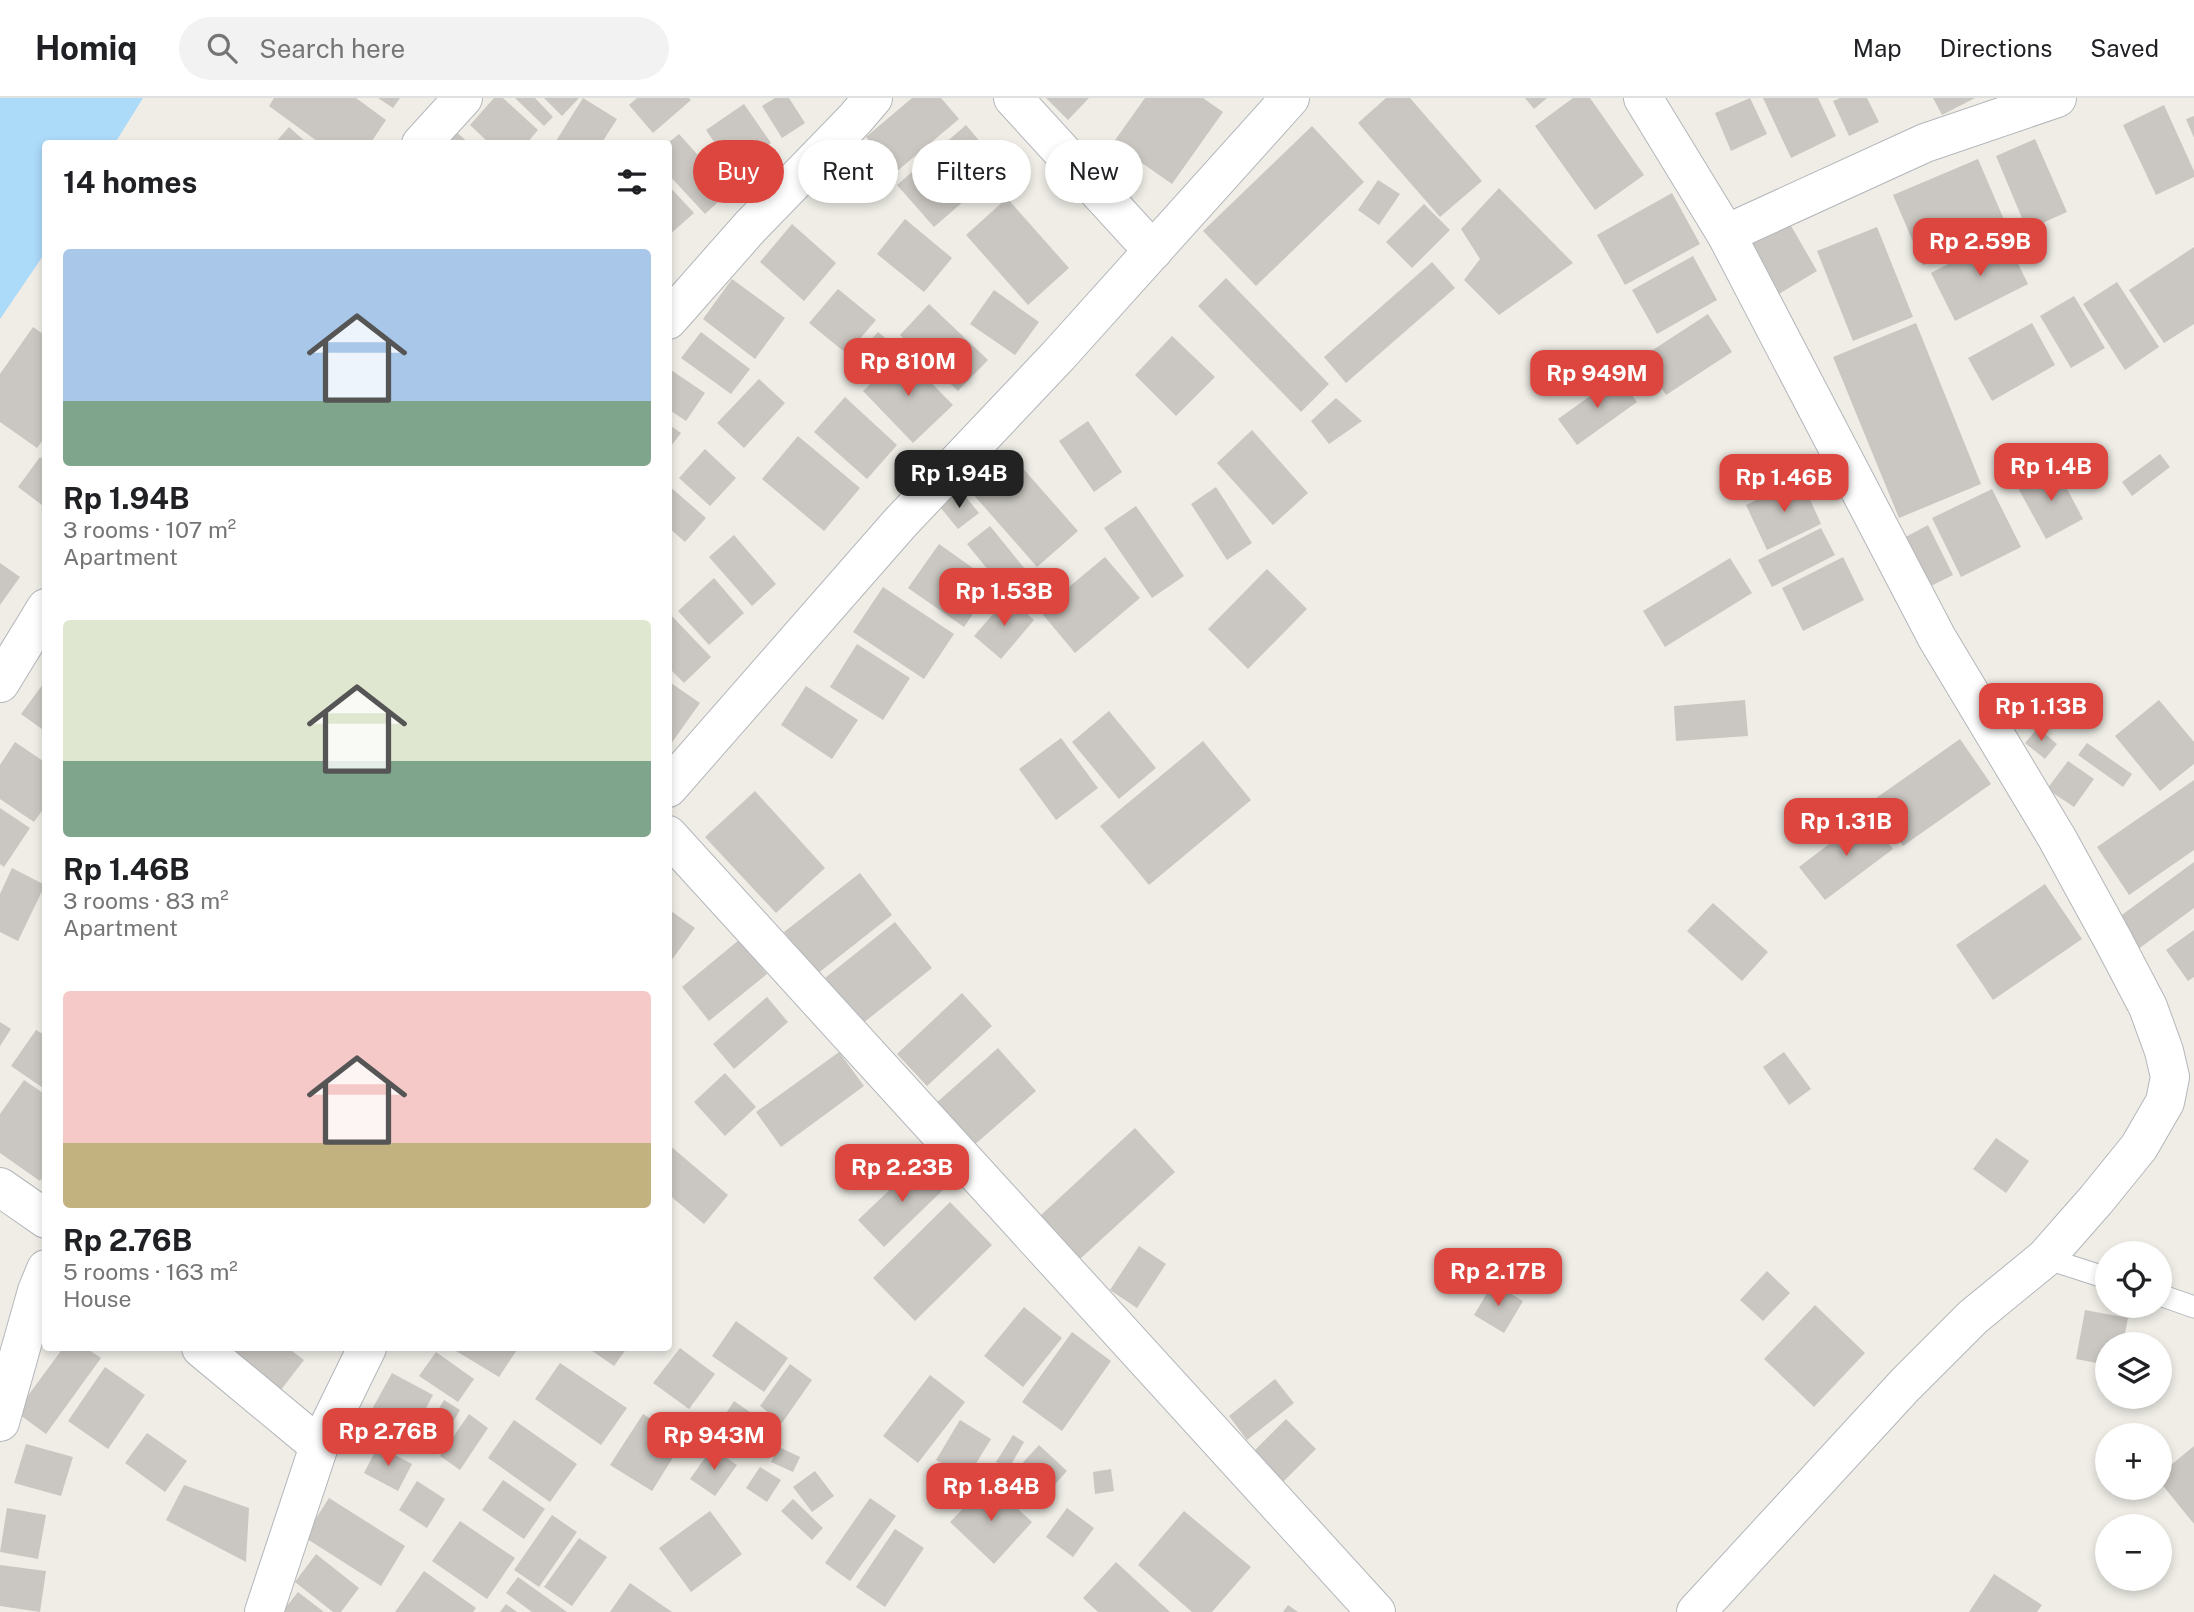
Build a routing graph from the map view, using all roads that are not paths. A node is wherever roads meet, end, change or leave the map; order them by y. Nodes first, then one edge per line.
1 (463, 98) edge
2 (873, 98) edge
3 (1013, 98) edge
4 (1290, 98) edge
5 (1643, 98) edge
6 (2057, 98) edge
7 (425, 140) edge
8 (1726, 234) junction
9 (1153, 251) junction
10 (672, 316) edge
11 (42, 615) edge
12 (0, 683) edge
13 (672, 784) edge
14 (672, 839) edge
15 (2182, 1079) edge
16 (0, 1187) edge
17 (42, 1216) edge
18 (2045, 1258) junction
19 (2095, 1274) edge
20 (42, 1279) edge
21 (2172, 1299) edge
22 (2194, 1307) edge
23 (205, 1351) edge
24 (366, 1351) edge
25 (0, 1422) edge
26 (318, 1446) junction
27 (264, 1612) edge
28 (1376, 1612) edge
29 (1696, 1612) edge

1 - 7 street
2 - 10 street
3 - 9 street
4 - 9 street
5 - 8 street
6 - 8 street
8 - 15 street
9 - 13 street
11 - 12 street
14 - 28 street
15 - 18 street
16 - 17 street
18 - 19 lane
18 - 29 street
20 - 25 street
21 - 22 lane
23 - 26 street
24 - 26 street
26 - 27 street

